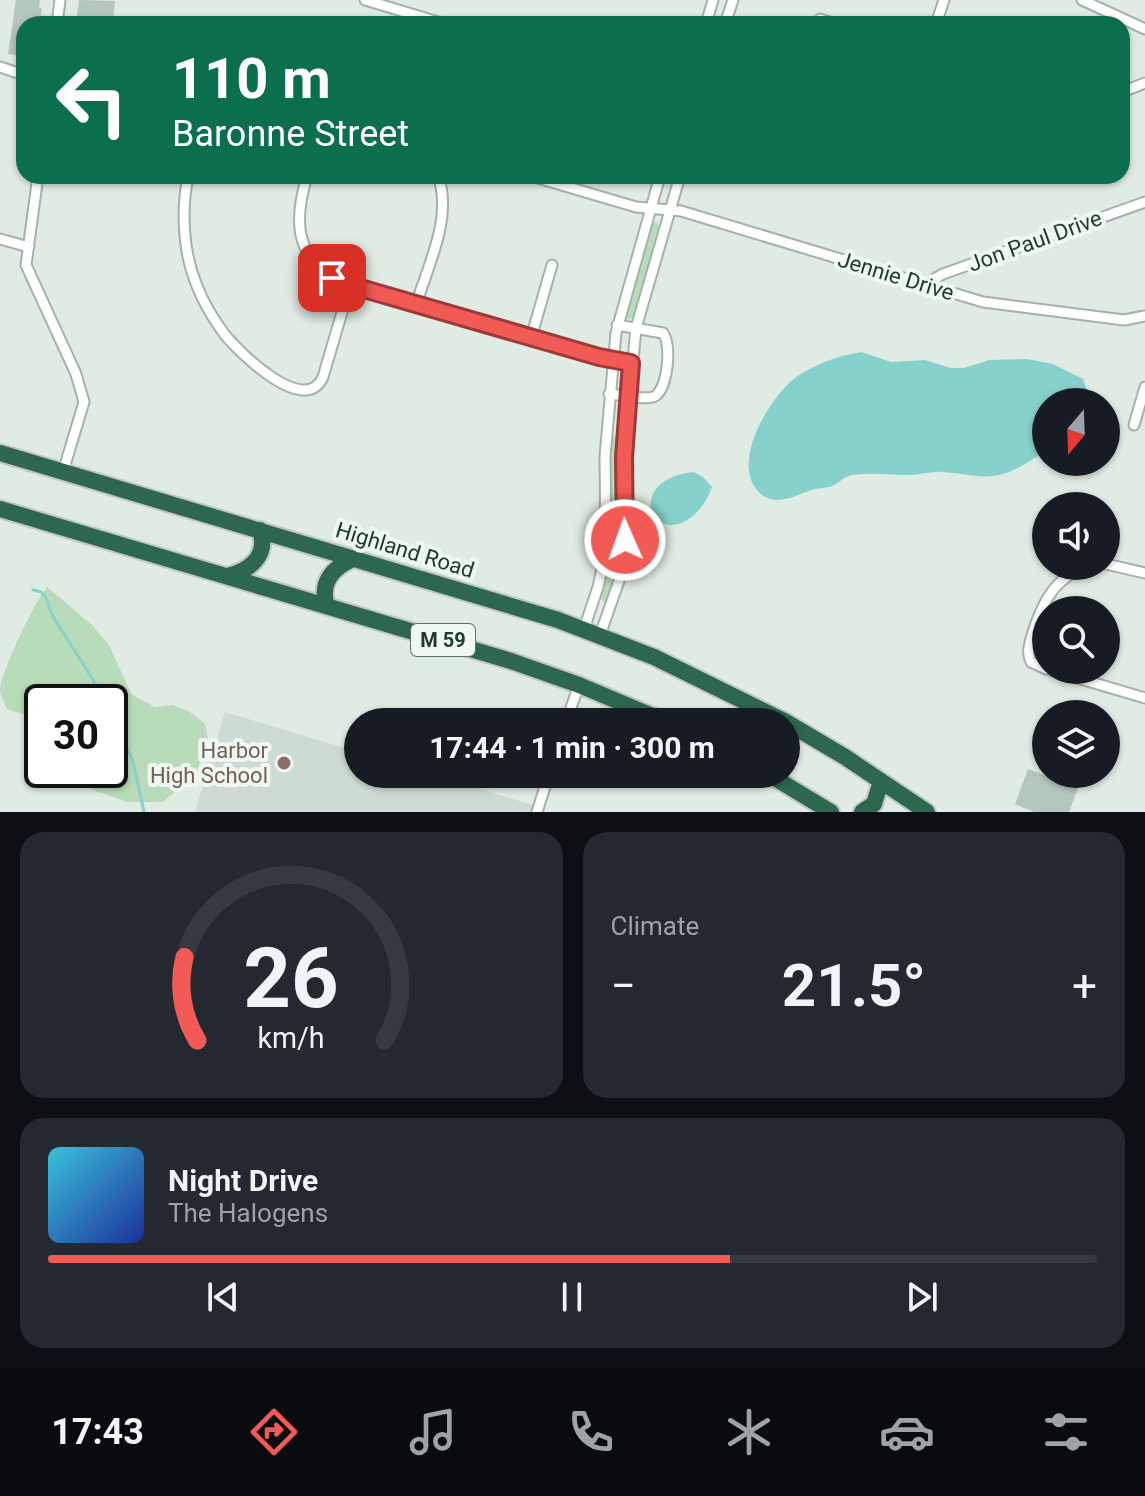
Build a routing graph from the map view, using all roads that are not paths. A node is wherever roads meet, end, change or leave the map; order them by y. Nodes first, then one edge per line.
1 (365, 0) edge
2 (1082, 0) edge
3 (418, 16) edge
4 (1117, 16) edge
5 (37, 184) edge
6 (187, 184) edge
7 (305, 184) edge
8 (440, 184) edge
9 (558, 184) edge
10 (658, 184) edge
11 (678, 184) edge
12 (1145, 202) edge
13 (650, 209) junction
14 (670, 210) junction
15 (0, 239) edge
16 (29, 247) junction
17 (552, 265) dead end
18 (350, 285) junction
19 (929, 286) junction
20 (416, 305) junction
21 (1145, 316) edge
22 (617, 325) junction
23 (636, 328) junction
24 (531, 338) junction
25 (612, 361) junction
26 (631, 363) junction
27 (1145, 387) edge
28 (609, 394) junction
29 (628, 395) junction
30 (1134, 425) dead end
31 (0, 453) edge
32 (63, 472) junction
33 (0, 509) edge
34 (260, 530) junction
35 (355, 558) junction
36 (1120, 567) edge
37 (1145, 573) edge
38 (227, 576) junction
39 (1062, 580) edge
40 (1049, 596) edge
41 (327, 606) junction
42 (592, 632) junction
43 (1032, 639) edge
44 (1032, 662) edge
45 (1098, 684) edge
46 (579, 685) junction
47 (1145, 698) edge
48 (571, 708) edge
49 (634, 708) edge
50 (759, 708) edge
51 (800, 731) edge
52 (881, 781) junction
53 (545, 788) edge
54 (791, 788) edge
55 (537, 812) edge
56 (831, 812) edge
57 (862, 812) edge
58 (927, 812) edge

1 - 3 street
2 - 4 street
5 - 16 street
6 - 18 street
7 - 18 street
8 - 20 street
9 - 13 street, Jennie Drive
10 - 13 street
11 - 14 street
12 - 19 street, Jon Paul Drive
13 - 14 street, Jennie Drive
13 - 22 street
14 - 19 street, Jennie Drive
14 - 23 street
15 - 16 street
16 - 32 street
17 - 24 street
18 - 20 street
19 - 21 street, Jennie Drive
20 - 24 street
22 - 23 street
22 - 25 street
23 - 26 street
23 - 29 street
24 - 25 street
25 - 26 street
25 - 28 street
26 - 29 street
27 - 30 street
28 - 29 street
28 - 42 street
29 - 42 street
31 - 32 highway, Highland Road / M 59
32 - 34 highway, Highland Road / M 59
33 - 38 highway, M 59
34 - 35 highway, Highland Road / M 59
34 - 38 highway
35 - 41 highway
35 - 42 highway, Highland Road / M 59
36 - 37 street
38 - 41 highway, M 59
39 - 40 street
41 - 46 highway, M 59
42 - 50 highway, Highland Road / M 59
43 - 44 street
45 - 47 street
46 - 48 street
46 - 49 highway, M 59
51 - 52 highway, Highland Road / M 59
52 - 57 highway
52 - 58 highway, Highland Road / M 59
53 - 55 street
54 - 56 highway

